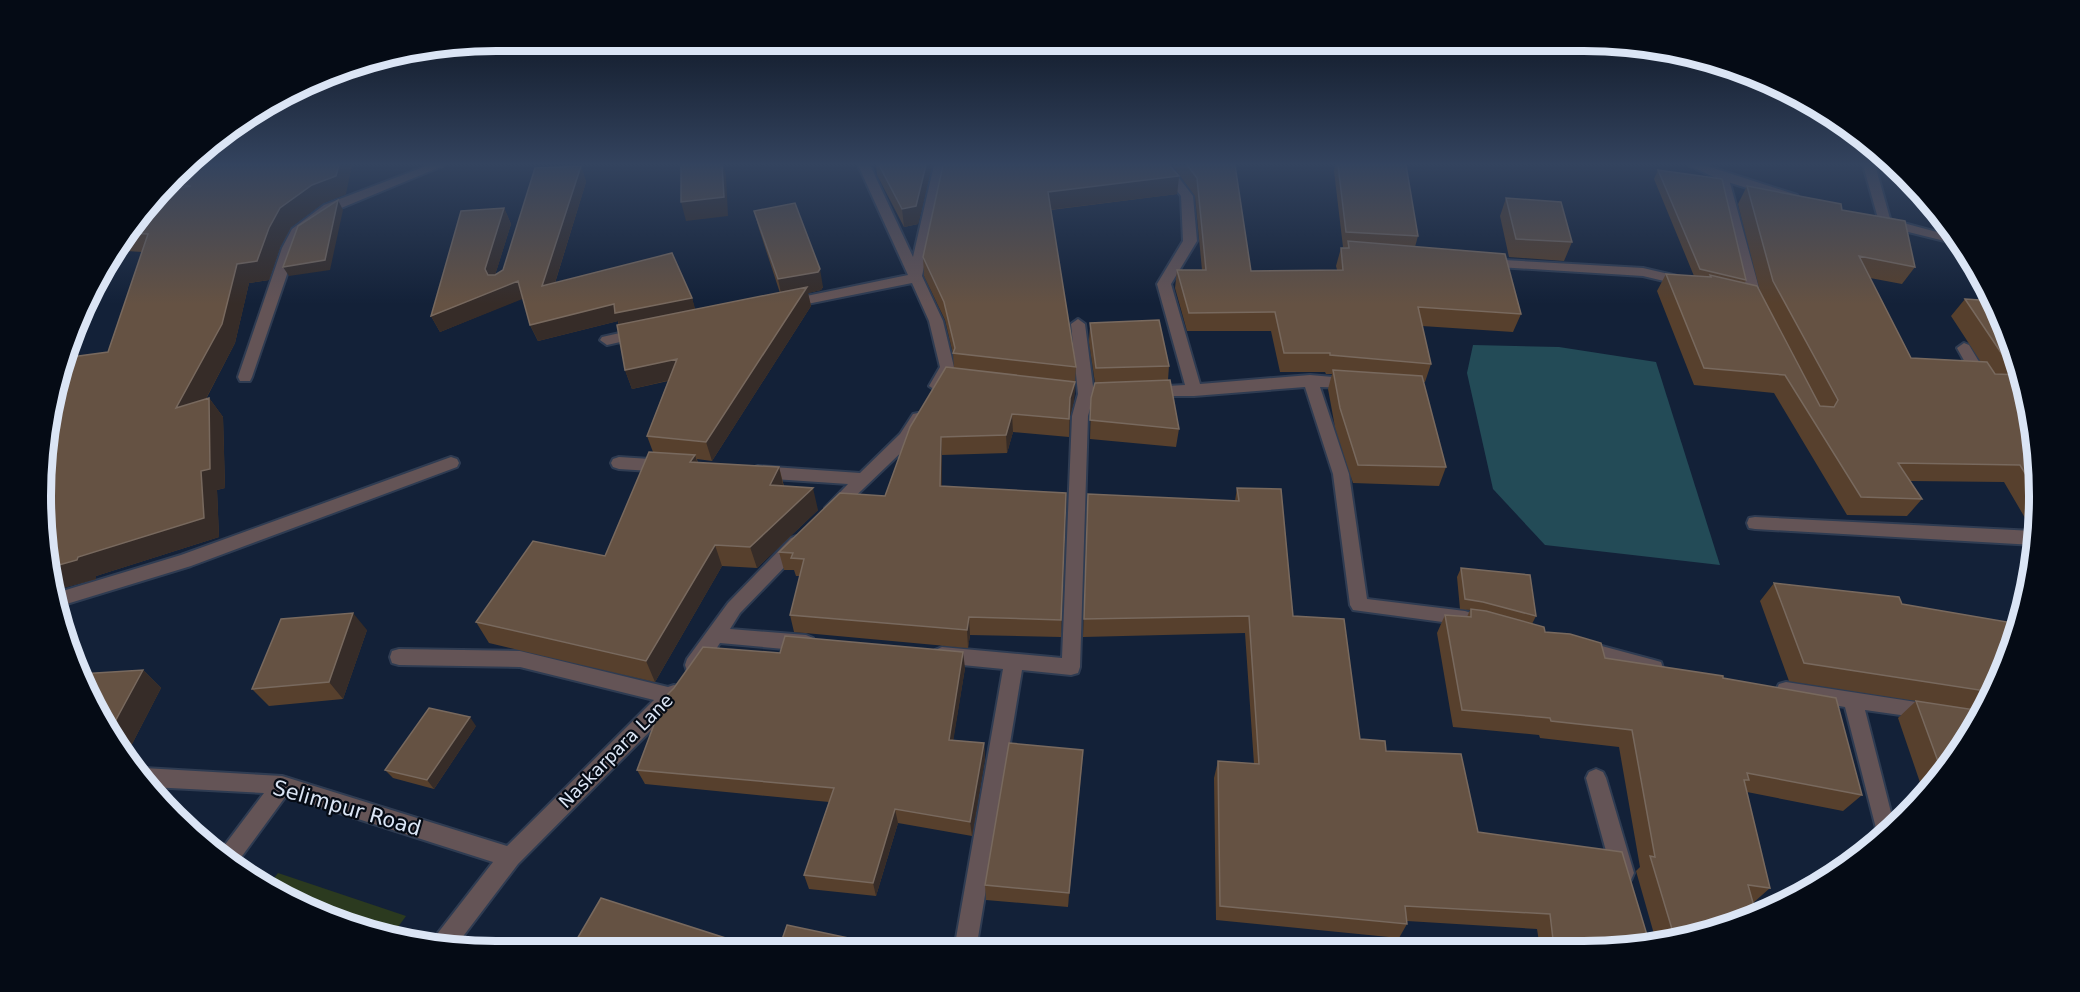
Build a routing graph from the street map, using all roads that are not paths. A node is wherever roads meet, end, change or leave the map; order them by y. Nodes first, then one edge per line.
1 (325, 211) edge
2 (885, 211) edge
3 (930, 211) edge
4 (1187, 211) edge
5 (1730, 211) edge
6 (1878, 211) edge
7 (1947, 239) edge
8 (1468, 261) edge
9 (915, 278) junction
10 (1698, 286) edge
11 (778, 306) edge
12 (1764, 319) edge
13 (1077, 324) dead end
14 (653, 331) edge
15 (607, 340) dead end
16 (1964, 348) dead end
17 (245, 377) dead end
18 (1310, 380) junction
19 (1364, 384) edge
20 (2015, 387) edge
21 (1194, 391) junction
22 (1134, 392) edge
23 (451, 463) dead end
24 (620, 463) dead end
25 (678, 467) edge
26 (747, 471) edge
27 (864, 479) junction
28 (822, 519) edge
29 (1755, 523) dead end
30 (806, 535) edge
31 (2027, 538) edge
32 (63, 597) edge
33 (1479, 620) edge
34 (716, 635) junction
35 (823, 644) edge
36 (1566, 644) edge
37 (931, 654) edge
38 (399, 657) dead end
39 (1014, 661) junction
40 (1676, 674) edge
41 (1770, 688) edge
42 (672, 696) junction
43 (1853, 700) junction
44 (1943, 713) edge
45 (152, 777) edge
46 (1596, 778) dead end
47 (282, 785) junction
48 (1884, 825) edge
49 (231, 854) edge
50 (510, 857) junction
51 (1629, 891) edge
52 (448, 938) edge
53 (967, 941) edge

1 - 17 street
2 - 9 street
3 - 9 street
4 - 21 street
5 - 12 street
6 - 7 street
8 - 10 street
9 - 11 street
9 - 27 street
13 - 39 street
14 - 15 street
16 - 20 street
18 - 19 street
18 - 21 street
18 - 33 street
21 - 22 street
23 - 32 street
24 - 25 street
26 - 27 street
27 - 28 street
29 - 31 street
30 - 34 street, Naskarpara Lane
34 - 35 street
34 - 42 street, Naskarpara Lane
36 - 40 street
37 - 39 street
38 - 42 street
39 - 53 street
41 - 43 street
42 - 50 street, Naskarpara Lane
43 - 44 street
43 - 48 street
45 - 47 street, Selimpur Road
46 - 51 street
47 - 49 street
47 - 50 street, Selimpur Road
50 - 52 street, Naskarpara Lane

